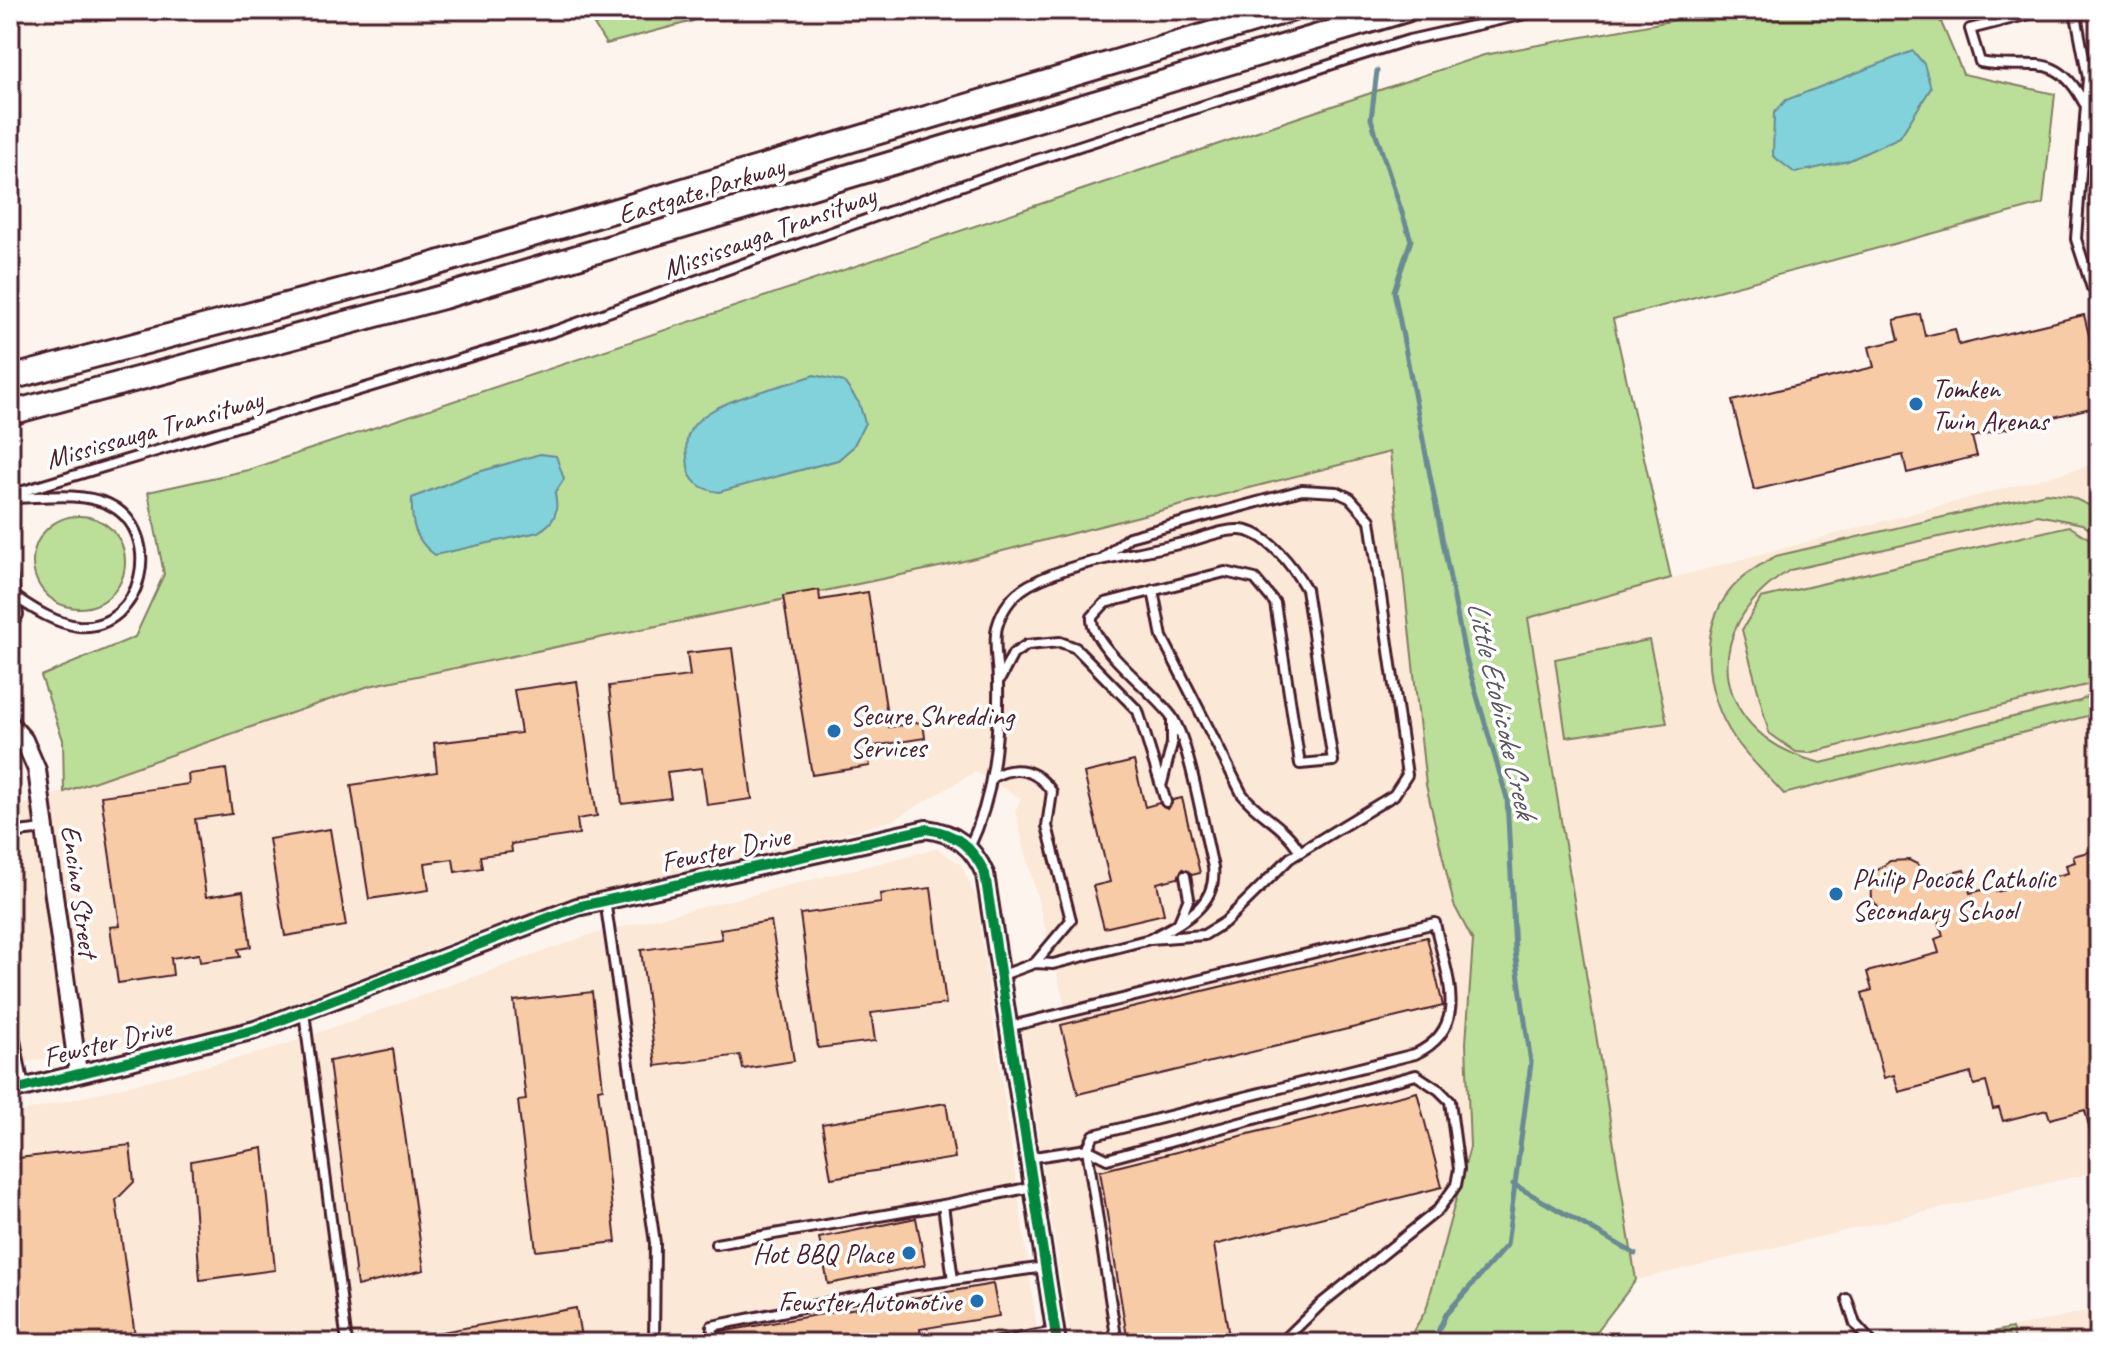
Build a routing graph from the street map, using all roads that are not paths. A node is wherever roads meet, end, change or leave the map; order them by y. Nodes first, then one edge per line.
1 (100, 10) edge
2 (107, 10) edge
3 (1290, 10) edge
4 (1406, 10) edge
5 (1543, 10) edge
6 (2045, 10) edge
7 (2075, 10) edge
8 (2084, 105) junction
9 (2099, 287) edge
10 (10, 378) edge
11 (10, 413) edge
12 (10, 496) edge
13 (1102, 559) junction
14 (10, 568) edge
15 (1153, 590) junction
16 (17, 598) junction
17 (10, 627) edge
18 (998, 683) junction
19 (1171, 716) junction
20 (10, 724) edge
21 (993, 777) junction
22 (1161, 784) junction
23 (1166, 802) dead end
24 (45, 829) junction
25 (10, 833) edge
26 (969, 848) junction
27 (1300, 852) junction
28 (1185, 876) dead end
29 (605, 900) junction
30 (1176, 925) junction
31 (1150, 939) junction
32 (1035, 963) junction
33 (999, 976) junction
34 (304, 1011) junction
35 (10, 1014) edge
36 (1007, 1027) junction
37 (78, 1073) junction
38 (17, 1090) edge
39 (1087, 1149) junction
40 (1028, 1158) junction
41 (1032, 1187) junction
42 (943, 1205) junction
43 (716, 1244) dead end
44 (1045, 1267) junction
45 (953, 1280) junction
46 (1847, 1299) dead end
47 (1056, 1338) edge
48 (347, 1343) edge
49 (654, 1343) edge
50 (715, 1343) edge
51 (993, 1343) edge
52 (1117, 1343) edge
53 (1281, 1343) edge
54 (1872, 1343) edge

1 - 2 street
3 - 10 main road, Eastgate Parkway
4 - 11 main road, Eastgate Parkway
5 - 12 lane, Mississauga Transitway
6 - 8 lane
7 - 8 lane
8 - 9 lane
12 - 16 lane
13 - 15 lane
13 - 18 lane
13 - 27 lane
14 - 16 lane
15 - 19 lane
15 - 27 lane
16 - 17 lane
18 - 21 lane
18 - 22 lane
19 - 22 lane
19 - 30 lane
20 - 24 street, Encino Street
21 - 26 lane
21 - 32 lane
22 - 23 lane
24 - 25 lane
24 - 37 street, Encino Street
26 - 29 street, Fewster Drive
26 - 33 street
27 - 31 lane
28 - 30 lane
29 - 34 street, Fewster Drive
29 - 49 lane
30 - 31 lane
31 - 32 lane
32 - 33 lane
33 - 36 street
34 - 37 street, Fewster Drive
34 - 48 lane
35 - 38 lane
36 - 39 lane
36 - 40 street
37 - 38 street, Fewster Drive
39 - 40 lane
39 - 52 lane
39 - 53 lane
40 - 41 street
41 - 42 lane
41 - 44 street
42 - 43 lane
42 - 45 lane
44 - 45 lane
44 - 47 street
45 - 50 lane
46 - 54 lane
47 - 51 lane

